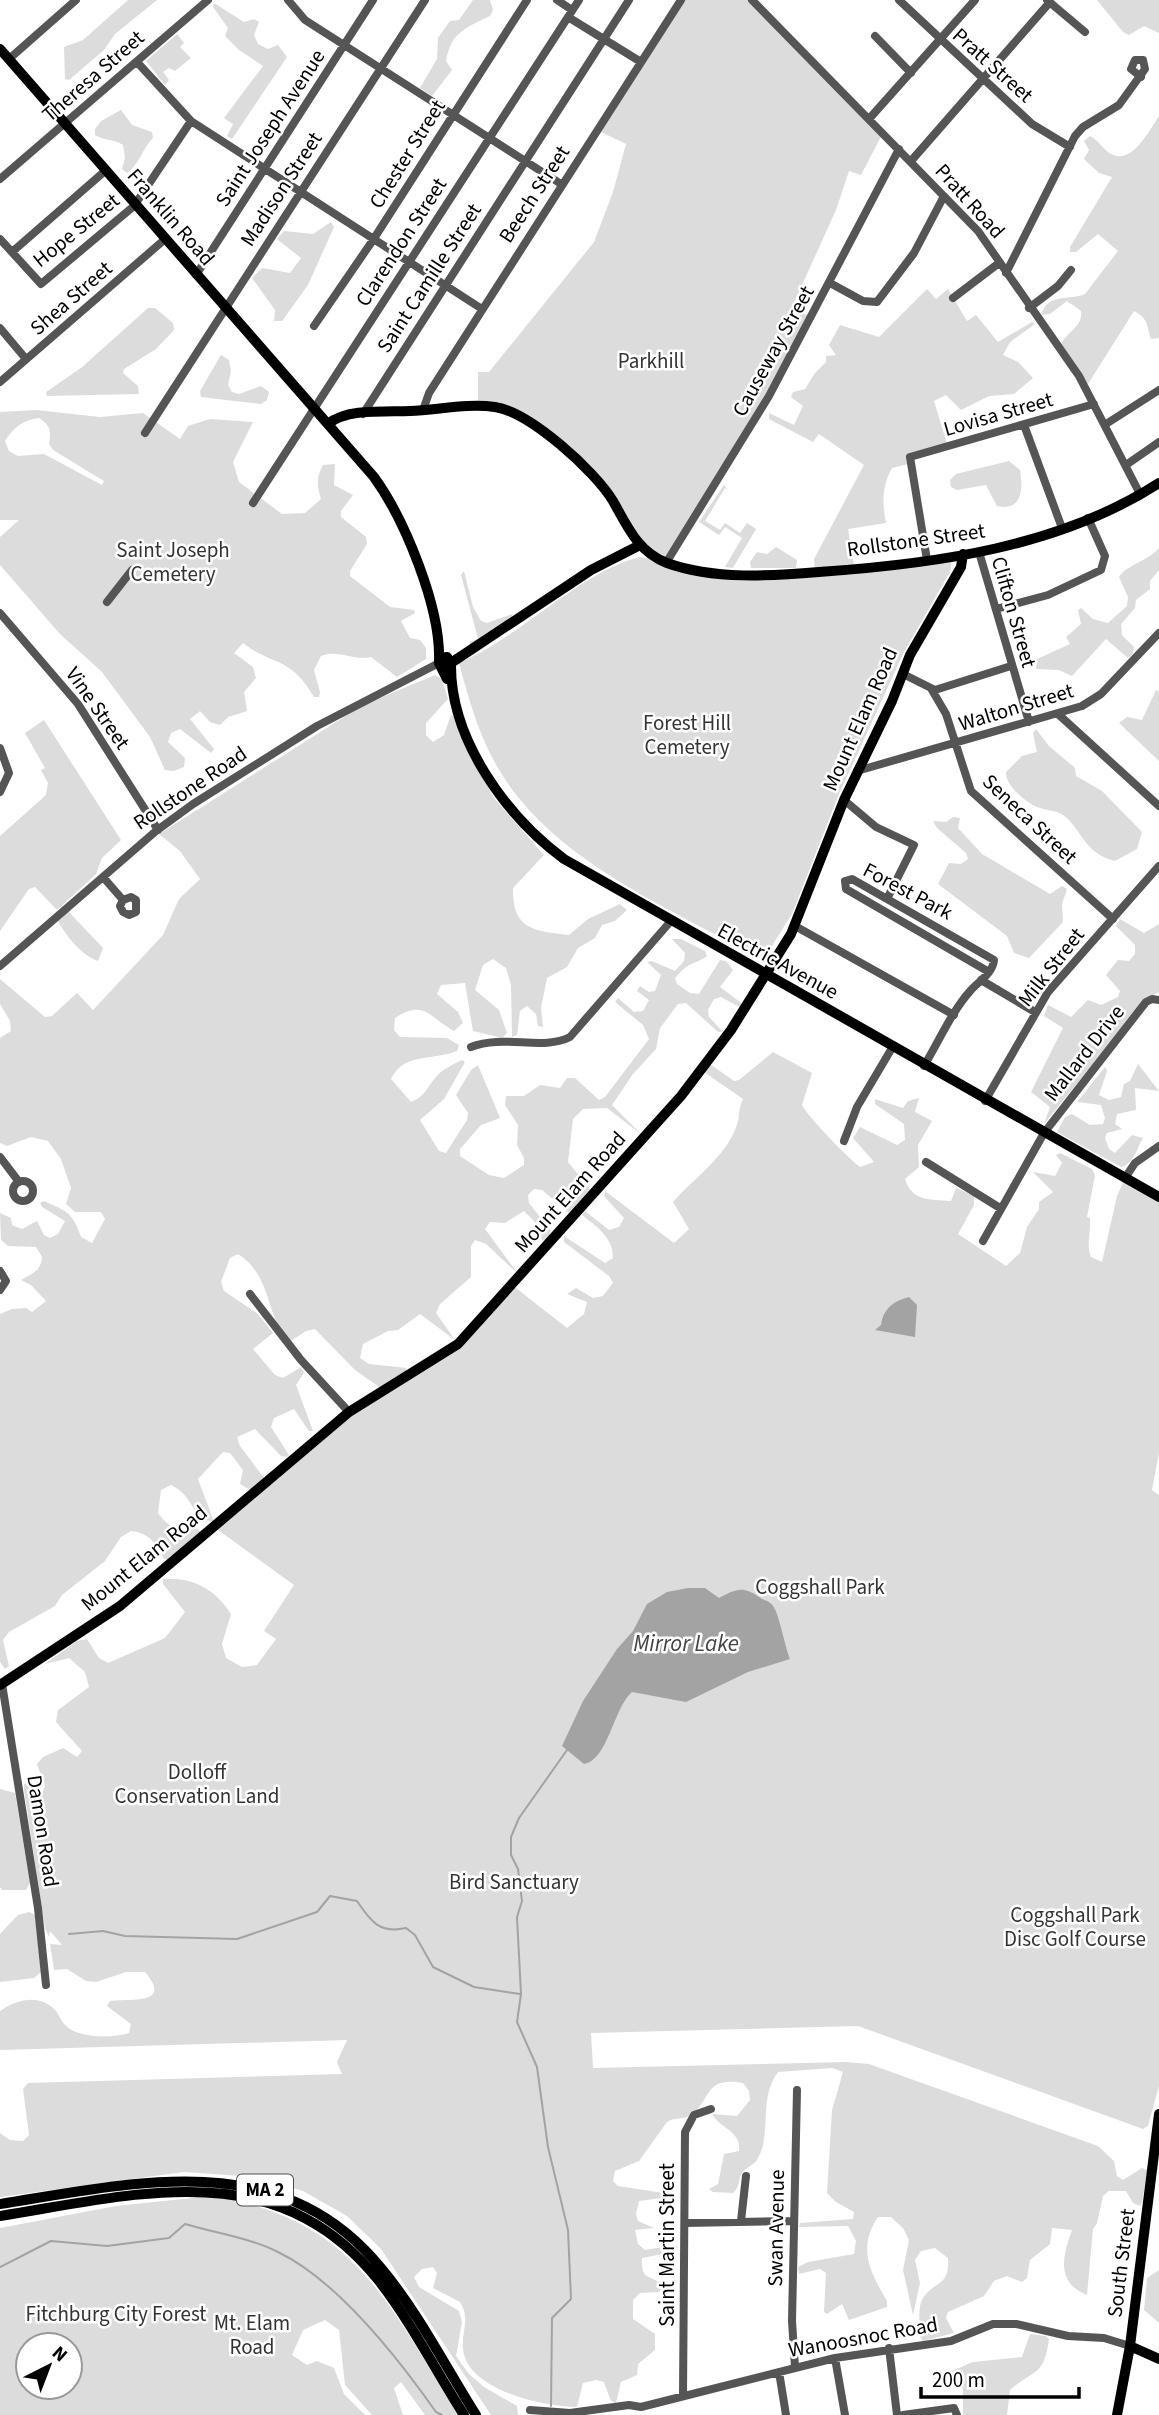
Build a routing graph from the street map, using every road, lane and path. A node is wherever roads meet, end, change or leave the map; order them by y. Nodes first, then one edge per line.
1 (76, 0) edge
2 (208, 0) edge
3 (288, 0) edge
4 (373, 0) edge
5 (425, 0) edge
6 (527, 0) edge
7 (557, 0) edge
8 (579, 0) edge
9 (629, 0) edge
10 (681, 0) edge
11 (752, 0) edge
12 (899, 0) edge
13 (975, 0) edge
14 (1048, 1) edge
15 (570, 13) junction
16 (1085, 32) dead end
17 (875, 36) dead end
18 (604, 38) junction
19 (939, 41) junction
20 (344, 45) junction
21 (0, 49) edge
22 (9, 59) junction
23 (136, 62) junction
24 (641, 62) junction
25 (381, 69) junction
26 (911, 72) junction
27 (1141, 77) dead end
28 (981, 78) junction
29 (453, 114) junction
30 (869, 119) junction
31 (191, 121) junction
32 (64, 124) junction
33 (489, 138) junction
34 (1070, 147) junction
35 (899, 149) junction
36 (911, 161) junction
37 (525, 162) junction
38 (264, 168) junction
39 (104, 171) junction
40 (0, 179) edge
41 (561, 184) junction
42 (302, 192) junction
43 (944, 196) junction
44 (134, 206) junction
45 (0, 239) edge
46 (164, 240) junction
47 (373, 240) junction
48 (12, 252) junction
49 (409, 262) junction
50 (999, 263) junction
51 (1071, 270) dead end
52 (1006, 273) junction
53 (196, 275) junction
54 (830, 283) junction
55 (446, 285) junction
56 (953, 298) dead end
57 (225, 308) junction
58 (1029, 308) junction
59 (482, 309) junction
60 (314, 326) dead end
61 (0, 328) edge
62 (26, 359) junction
63 (0, 382) edge
64 (1159, 390) edge
65 (1094, 404) junction
66 (314, 409) junction
67 (423, 410) junction
68 (363, 414) junction
69 (328, 424) junction
70 (1106, 424) junction
71 (1024, 425) junction
72 (145, 433) dead end
73 (1159, 442) edge
74 (1126, 464) junction
75 (1159, 483) edge
76 (1140, 494) junction
77 (253, 503) dead end
78 (1088, 518) junction
79 (1062, 528) junction
80 (640, 545) junction
81 (979, 552) junction
82 (963, 554) junction
83 (927, 560) junction
84 (666, 563) junction
85 (132, 570) dead end
86 (107, 602) dead end
87 (996, 609) junction
88 (0, 613) edge
89 (1159, 633) edge
90 (445, 663) junction
91 (1011, 666) junction
92 (903, 674) junction
93 (932, 690) junction
94 (1058, 714) junction
95 (1029, 722) junction
96 (955, 743) junction
97 (0, 748) edge
98 (857, 771) junction
99 (0, 792) edge
100 (844, 800) junction
101 (1159, 806) edge
102 (158, 830) junction
103 (1159, 866) edge
104 (103, 877) junction
105 (887, 898) junction
106 (123, 900) dead end
107 (1113, 919) junction
108 (670, 922) junction
109 (795, 926) junction
110 (0, 966) edge
111 (989, 972) junction
112 (764, 974) junction
113 (981, 980) junction
114 (1156, 999) edge
115 (1035, 1012) junction
116 (954, 1015) junction
117 (471, 1047) dead end
118 (891, 1048) junction
119 (924, 1066) junction
120 (985, 1101) junction
121 (1044, 1133) junction
122 (844, 1141) dead end
123 (1159, 1146) edge
124 (0, 1157) edge
125 (926, 1163) dead end
126 (1125, 1178) junction
127 (19, 1182) dead end
128 (1159, 1197) edge
129 (1000, 1208) junction
130 (983, 1241) dead end
131 (0, 1271) edge
132 (0, 1290) edge
133 (250, 1294) dead end
134 (349, 1412) junction
135 (1, 1685) edge
136 (46, 1985) dead end
137 (797, 2090) dead end
138 (711, 2109) dead end
139 (1159, 2114) edge
140 (746, 2176) dead end
141 (0, 2204) edge
142 (0, 2216) edge
143 (741, 2221) junction
144 (794, 2221) junction
145 (685, 2223) junction
146 (1130, 2346) junction
147 (889, 2348) junction
148 (835, 2358) junction
149 (1159, 2359) edge
150 (795, 2367) junction
151 (779, 2372) junction
152 (683, 2396) junction
153 (641, 2407) junction
154 (530, 2410) dead end
155 (464, 2415) edge
156 (476, 2415) edge
157 (630, 2415) edge
158 (786, 2415) edge
159 (845, 2415) edge
160 (897, 2415) edge
161 (903, 2415) edge
162 (957, 2415) edge
163 (1118, 2415) edge

1 - 22 street
2 - 23 street, Theresa Street
3 - 20 street
4 - 20 street, Saint Joseph Avenue
5 - 25 street, Madison Street
6 - 29 street, Chester Street
7 - 15 street
8 - 15 street, Clarendon Street
9 - 18 street, Saint Camille Street
10 - 24 street, Beech Street
11 - 30 street, Pratt Road
12 - 19 street, Pratt Street
13 - 19 street
14 - 16 street
14 - 28 street
15 - 18 street
15 - 33 street, Clarendon Street
17 - 26 street
18 - 24 street
18 - 37 street, Saint Camille Street
19 - 26 street
19 - 28 street, Pratt Street
20 - 25 street
20 - 38 street, Saint Joseph Avenue
21 - 22 main road, Franklin Road
22 - 32 main road, Franklin Road
23 - 31 street
23 - 32 street, Theresa Street
24 - 41 street, Beech Street
25 - 29 street
25 - 42 street, Madison Street
26 - 30 street
27 - 34 street
28 - 34 street, Pratt Street
28 - 36 street
29 - 33 street
29 - 47 street, Chester Street
30 - 35 street, Pratt Road
31 - 38 street
31 - 44 street, Hope Street
32 - 39 main road, Franklin Road
32 - 40 street, Theresa Street
33 - 37 street
33 - 49 street, Clarendon Street
34 - 52 street
35 - 36 street, Pratt Road
35 - 54 street, Causeway Street
36 - 43 street, Pratt Road
37 - 41 street
37 - 55 street, Saint Camille Street
38 - 42 street
38 - 53 street, Saint Joseph Avenue
39 - 44 main road, Franklin Road
39 - 48 street
41 - 59 street, Beech Street
42 - 47 street
42 - 57 street, Madison Street
43 - 50 street, Pratt Road
43 - 54 street
44 - 46 main road, Franklin Road
44 - 48 street, Hope Street
45 - 48 street, Hope Street
46 - 53 main road, Franklin Road
46 - 62 street, Shea Street
47 - 49 street
47 - 60 street, Chester Street
49 - 55 street
49 - 66 street, Clarendon Street
50 - 52 street, Pratt Road
50 - 56 street
51 - 58 street
52 - 58 street, Pratt Road
53 - 57 main road, Franklin Road
54 - 84 street, Causeway Street
55 - 59 street
55 - 68 street, Saint Camille Street
57 - 66 main road, Franklin Road
57 - 72 street, Madison Street
58 - 65 street, Pratt Road
59 - 67 street, Beech Street
61 - 62 street
62 - 63 street, Shea Street
64 - 70 street
65 - 70 street, Pratt Road
65 - 71 street, Lovisa Street
66 - 69 main road, Electric Avenue
66 - 77 street, Clarendon Street
67 - 68 main road
67 - 80 main road
68 - 69 main road
69 - 90 main road, Electric Avenue
70 - 74 street, Pratt Road
71 - 79 street
71 - 83 street, Lovisa Street
73 - 74 street
74 - 76 street, Pratt Road
75 - 76 main road, Rollstone Street
76 - 78 main road, Rollstone Street
78 - 79 main road, Rollstone Street
78 - 87 street
79 - 81 main road, Rollstone Street
80 - 84 main road
80 - 90 main road, Rollstone Road
81 - 82 main road, Rollstone Street
81 - 87 street, Clifton Street
82 - 83 main road, Rollstone Street
82 - 92 main road, Mount Elam Road
83 - 84 main road, Rollstone Street
85 - 86 street
87 - 91 street, Clifton Street
88 - 102 street, Vine Street
89 - 94 street, Walton Street
90 - 102 street, Rollstone Road
90 - 108 main road, Electric Avenue
91 - 93 street
91 - 95 street, Clifton Street
92 - 93 street
92 - 98 main road, Mount Elam Road
93 - 96 street, Seneca Street
94 - 95 street, Walton Street
94 - 101 street
95 - 96 street, Walton Street
96 - 98 street, Walton Street
96 - 107 street, Seneca Street
97 - 99 street
98 - 100 main road, Mount Elam Road
100 - 105 street
100 - 109 main road, Mount Elam Road
102 - 104 street, Rollstone Road
103 - 107 street, Milk Street
104 - 106 street
104 - 110 street, Rollstone Road
105 - 111 street, Forest Park
105 - 111 street, Forest Park
107 - 115 street, Milk Street
108 - 112 main road, Electric Avenue
108 - 117 street
109 - 112 main road, Mount Elam Road
109 - 116 street
111 - 113 street
112 - 118 main road, Electric Avenue
112 - 134 main road, Mount Elam Road
113 - 115 street
113 - 116 street
114 - 121 street, Mallard Drive
115 - 120 street, Milk Street
116 - 119 street
118 - 119 main road, Electric Avenue
118 - 122 street
119 - 120 main road, Electric Avenue
120 - 121 main road, Electric Avenue
121 - 126 main road, Electric Avenue
121 - 129 street, Mallard Drive
123 - 126 street
124 - 127 street
125 - 129 street
126 - 128 main road, Electric Avenue
129 - 130 street, Mallard Drive
131 - 132 street
133 - 134 street
134 - 135 main road, Mount Elam Road
135 - 136 street, Damon Road
137 - 144 street, Swan Avenue
138 - 145 street, Saint Martin Street
139 - 146 main road, South Street
140 - 143 street
141 - 156 highway, MA 2
142 - 155 highway, MA 2
143 - 144 street
143 - 145 street
144 - 150 street, Swan Avenue
145 - 152 street, Saint Martin Street
146 - 147 street, Wanoosnoc Road
146 - 149 main road, Wanoosnoc Road
146 - 163 main road, South Street
147 - 148 street, Wanoosnoc Road
147 - 160 street
148 - 150 street, Wanoosnoc Road
148 - 159 street
150 - 151 street, Wanoosnoc Road
151 - 152 street, Wanoosnoc Road
151 - 158 street
152 - 153 street, Wanoosnoc Road
153 - 154 street, Wanoosnoc Road
153 - 157 street
161 - 162 street

